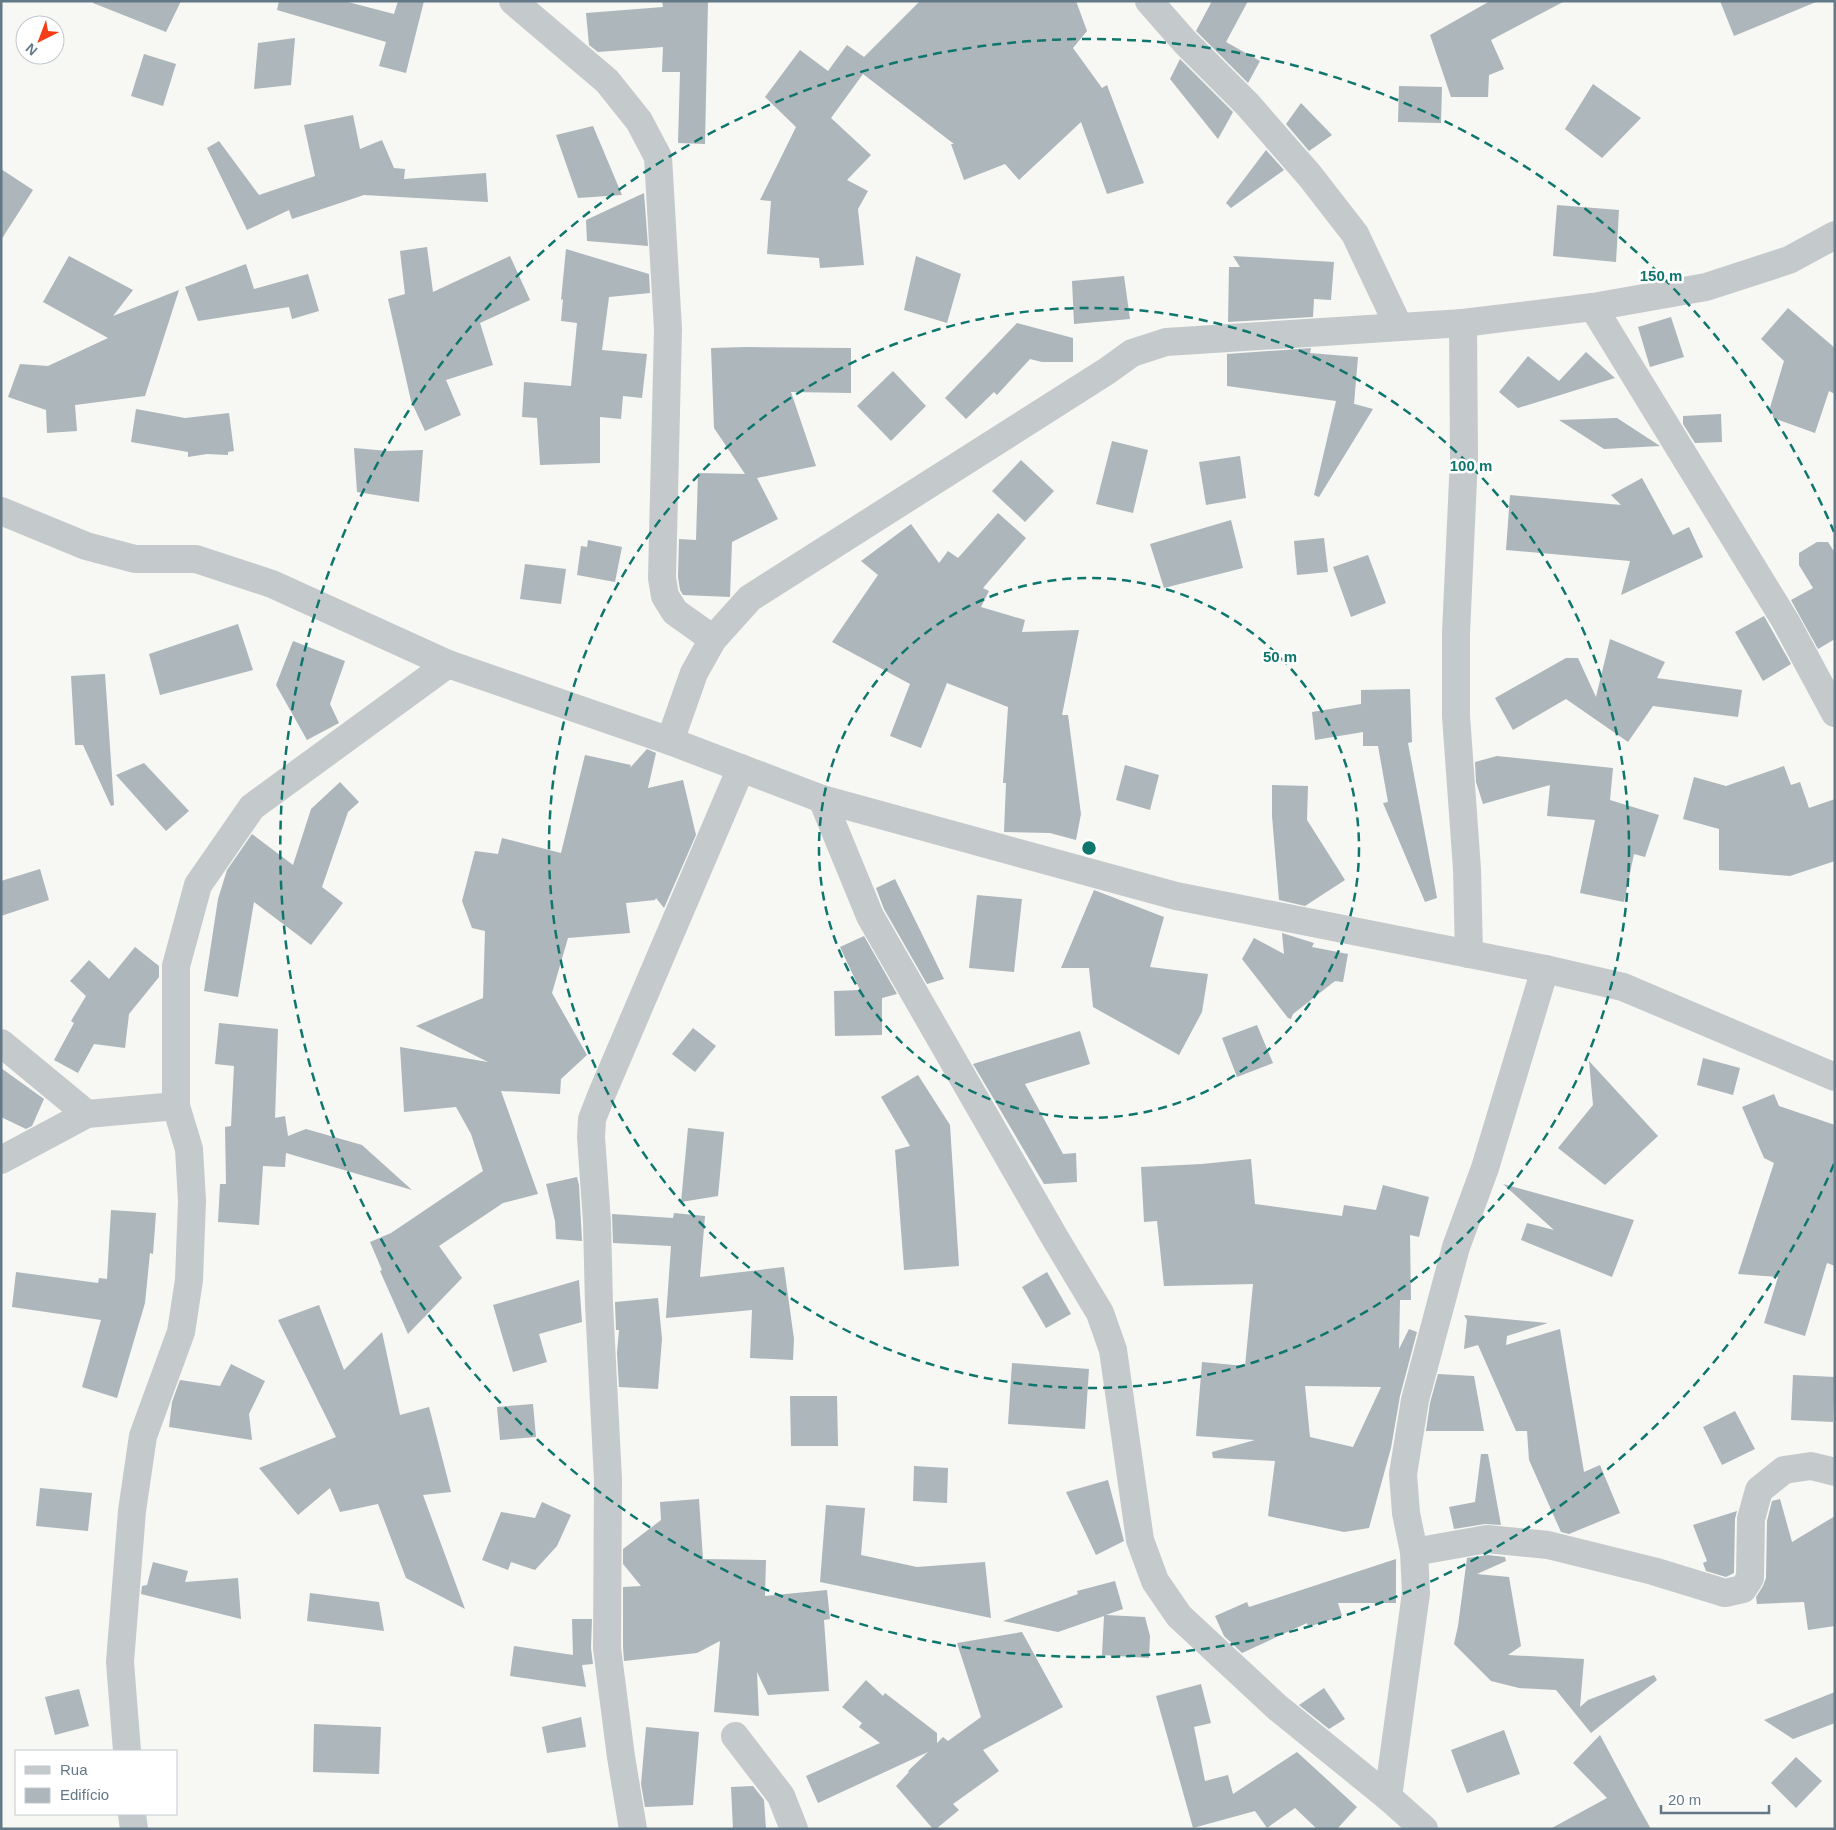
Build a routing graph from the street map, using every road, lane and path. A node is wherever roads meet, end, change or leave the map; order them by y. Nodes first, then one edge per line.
1 (513, 1) edge
2 (1148, 1) edge
3 (1835, 235) edge
4 (1593, 307) junction
5 (1463, 323) junction
6 (1399, 328) junction
7 (1, 511) edge
8 (713, 639) junction
9 (448, 664) junction
10 (1835, 713) edge
11 (670, 741) junction
12 (741, 768) junction
13 (822, 798) junction
14 (1469, 954) junction
15 (1545, 969) junction
16 (1, 1043) edge
17 (1835, 1077) edge
18 (176, 1106) junction
19 (87, 1114) junction
20 (1, 1160) edge
21 (1835, 1472) edge
22 (1414, 1552) junction
23 (735, 1736) dead end
24 (127, 1750) edge
25 (1388, 1797) junction
26 (132, 1815) edge
27 (134, 1829) edge
28 (633, 1829) edge
29 (794, 1829) edge
30 (1424, 1829) edge

1 - 8 street
2 - 6 street
3 - 4 street
4 - 5 street
4 - 10 street
5 - 6 street
5 - 14 street
6 - 8 street
7 - 9 street
8 - 11 street
9 - 11 street
9 - 18 street
11 - 12 street
12 - 13 street
12 - 28 street
13 - 14 street
13 - 25 street
14 - 15 street
15 - 17 street
15 - 22 street
16 - 19 street
18 - 19 street
18 - 24 street
19 - 20 street
21 - 22 street
22 - 25 street
23 - 29 street
25 - 30 street
26 - 27 street

